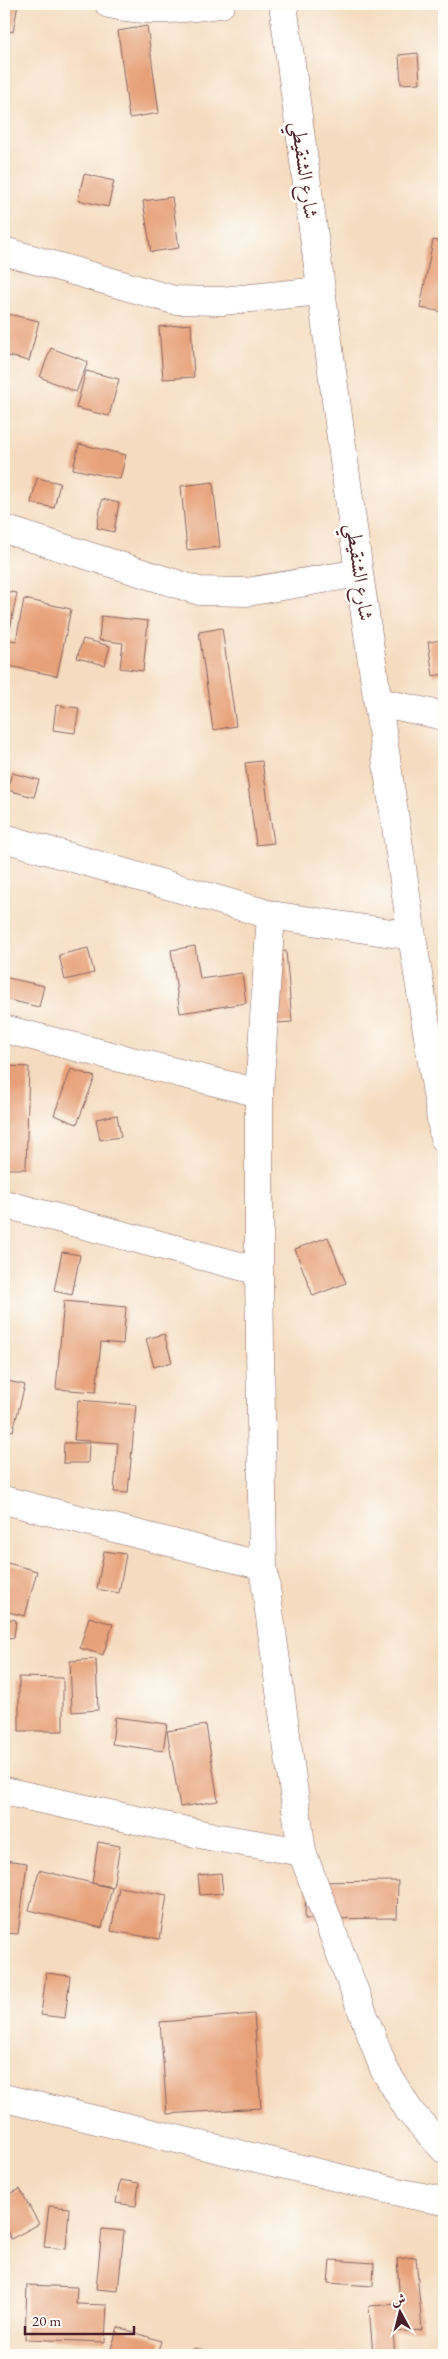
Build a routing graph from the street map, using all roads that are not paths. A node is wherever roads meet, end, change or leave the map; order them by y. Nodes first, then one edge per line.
1 (109, 4) edge
2 (221, 4) edge
3 (283, 4) edge
4 (4, 251) edge
5 (320, 291) junction
6 (4, 529) edge
7 (360, 573) junction
8 (379, 702) junction
9 (444, 716) edge
10 (4, 838) edge
11 (271, 915) junction
12 (412, 936) junction
13 (433, 999) edge
14 (4, 1029) edge
15 (259, 1093) junction
16 (444, 1138) edge
17 (4, 1204) edge
18 (259, 1271) junction
19 (4, 1500) edge
20 (263, 1566) junction
21 (4, 1790) edge
22 (302, 1852) junction
23 (4, 2098) edge
24 (444, 2149) edge
25 (444, 2200) edge

1 - 2 street
3 - 5 street, شارع الشنقيطي
4 - 5 street
5 - 7 street, شارع الشنقيطي
6 - 7 street
7 - 8 street, شارع الشنقيطي
8 - 9 street
8 - 12 street, شارع الشنقيطي
10 - 11 street
11 - 12 street
11 - 15 street
12 - 13 street, شارع الشنقيطي
13 - 16 street, شارع الشنقيطي
14 - 15 street
15 - 18 street
17 - 18 street
18 - 20 street
19 - 20 street
20 - 22 street
21 - 22 street
22 - 24 street
23 - 25 street

